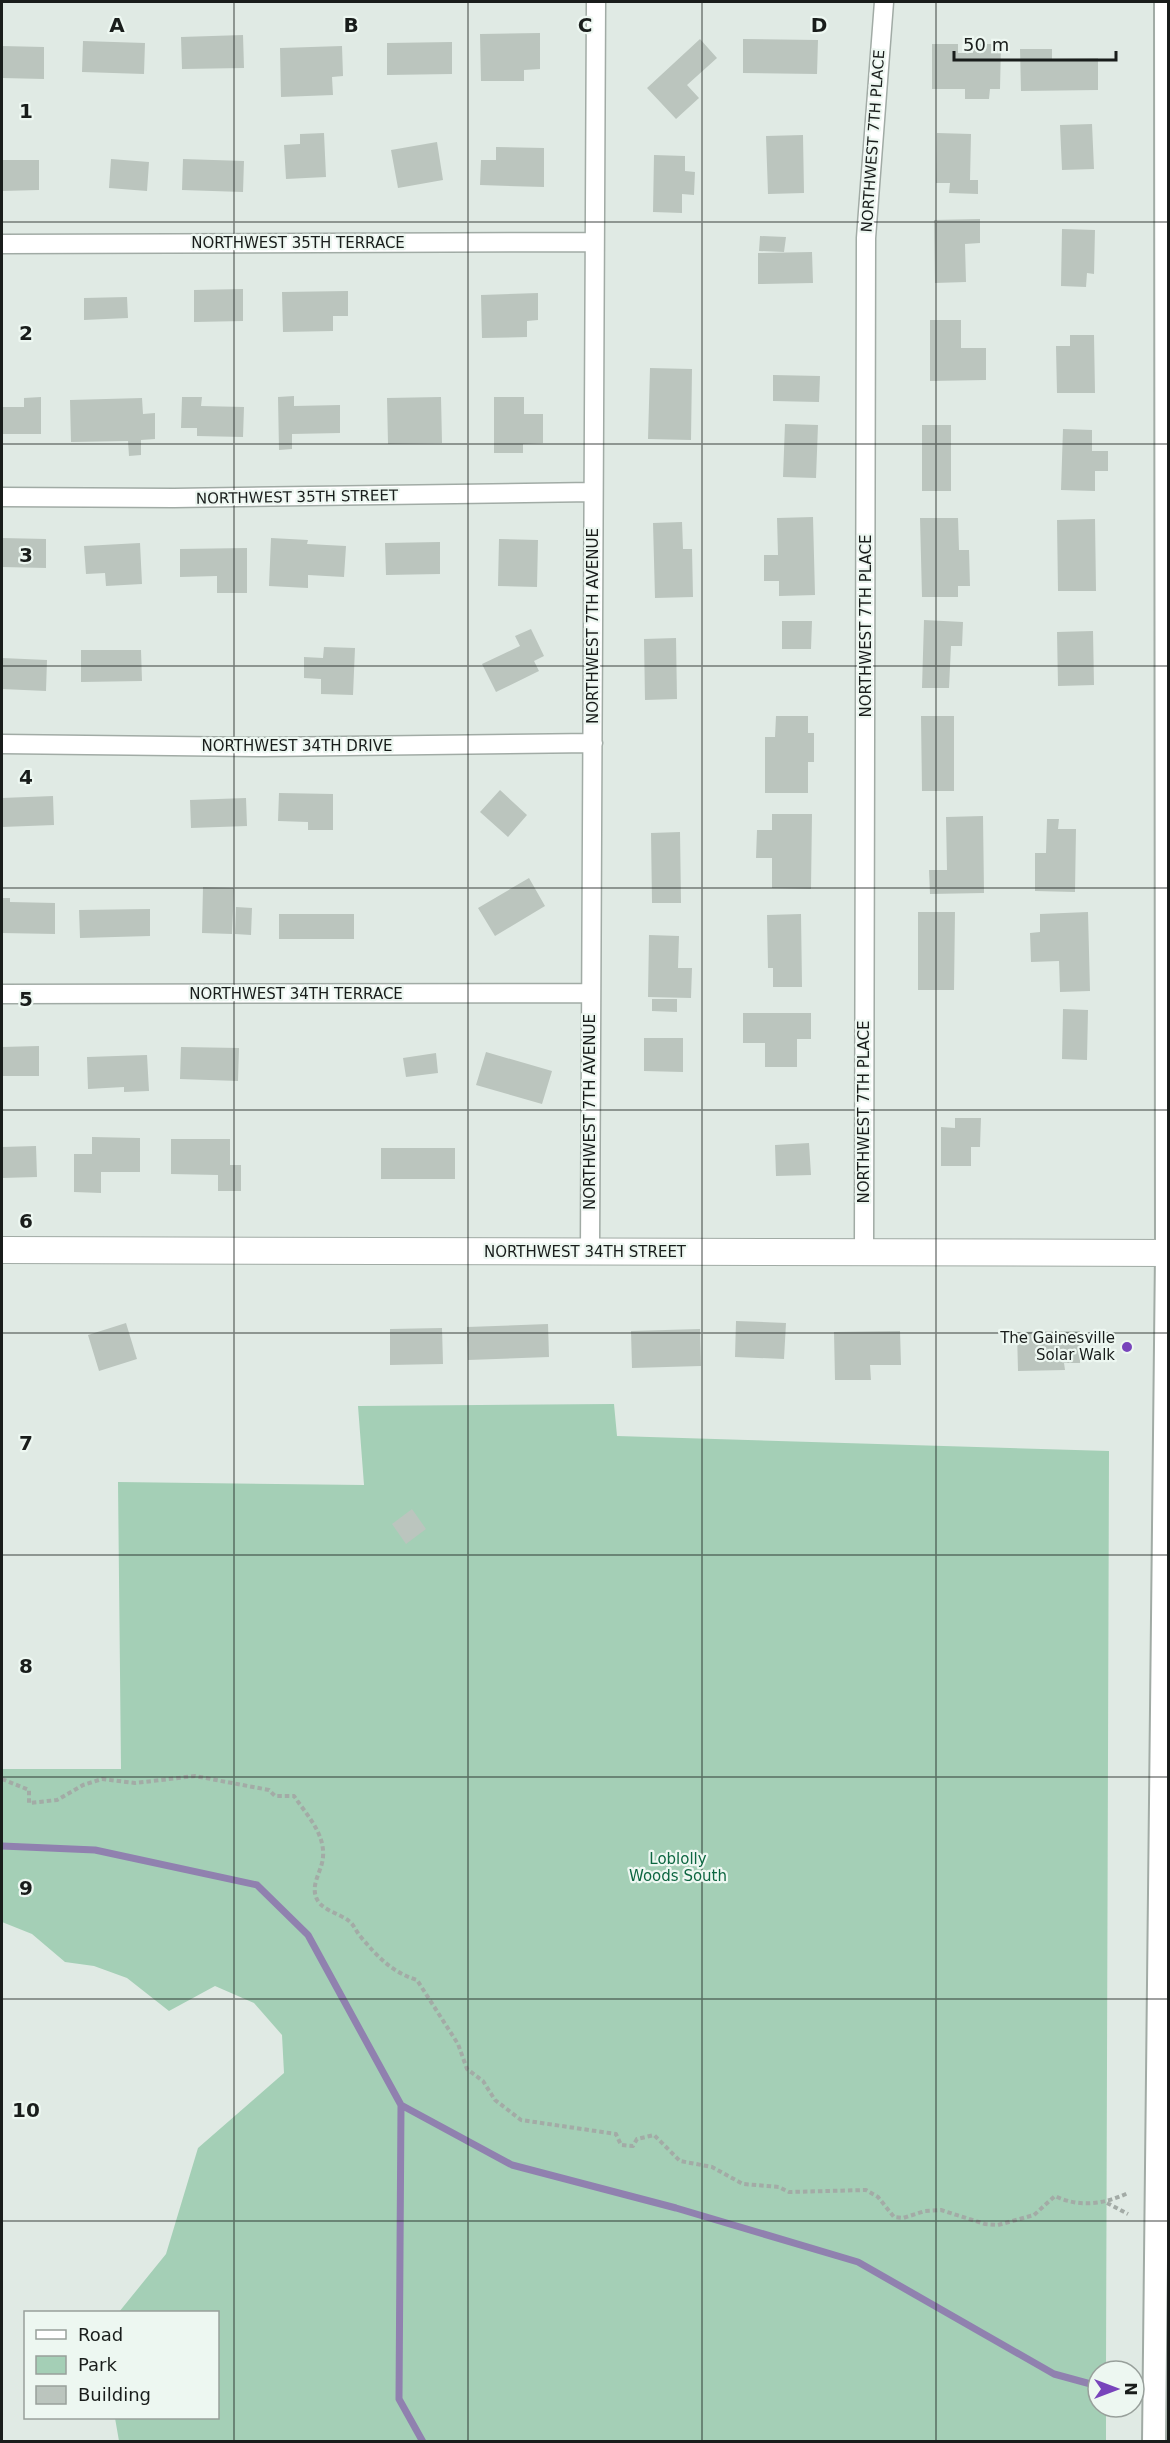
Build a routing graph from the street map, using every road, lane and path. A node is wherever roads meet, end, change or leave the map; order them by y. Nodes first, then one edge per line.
1 (596, 2) edge
2 (884, 2) edge
3 (1166, 2) edge
4 (594, 242) junction
5 (2, 244) edge
6 (593, 492) junction
7 (2, 497) edge
8 (593, 743) junction
9 (2, 744) edge
10 (591, 993) junction
11 (2, 994) edge
12 (2, 1250) edge
13 (590, 1251) junction
14 (864, 1252) junction
15 (1168, 1253) edge
16 (2, 1779) edge
17 (1128, 2193) dead end
18 (1162, 2200) edge
19 (1107, 2203) junction
20 (1128, 2214) dead end
21 (1154, 2442) edge

1 - 4 street, NORTHWEST 7TH AVENUE
2 - 14 street, NORTHWEST 7TH PLACE
3 - 15 street
4 - 5 street, NORTHWEST 35TH TERRACE
4 - 6 street, NORTHWEST 7TH AVENUE
6 - 7 street, NORTHWEST 35TH STREET
6 - 8 street, NORTHWEST 7TH AVENUE
8 - 9 street, NORTHWEST 34TH DRIVE
8 - 10 street, NORTHWEST 7TH AVENUE
10 - 11 street, NORTHWEST 34TH TERRACE
10 - 13 street, NORTHWEST 7TH AVENUE
12 - 13 main road, NORTHWEST 34TH STREET
13 - 14 main road, NORTHWEST 34TH STREET
14 - 15 main road, NORTHWEST 34TH STREET
15 - 18 street
16 - 19 path
17 - 19 path
18 - 21 street
19 - 20 path

